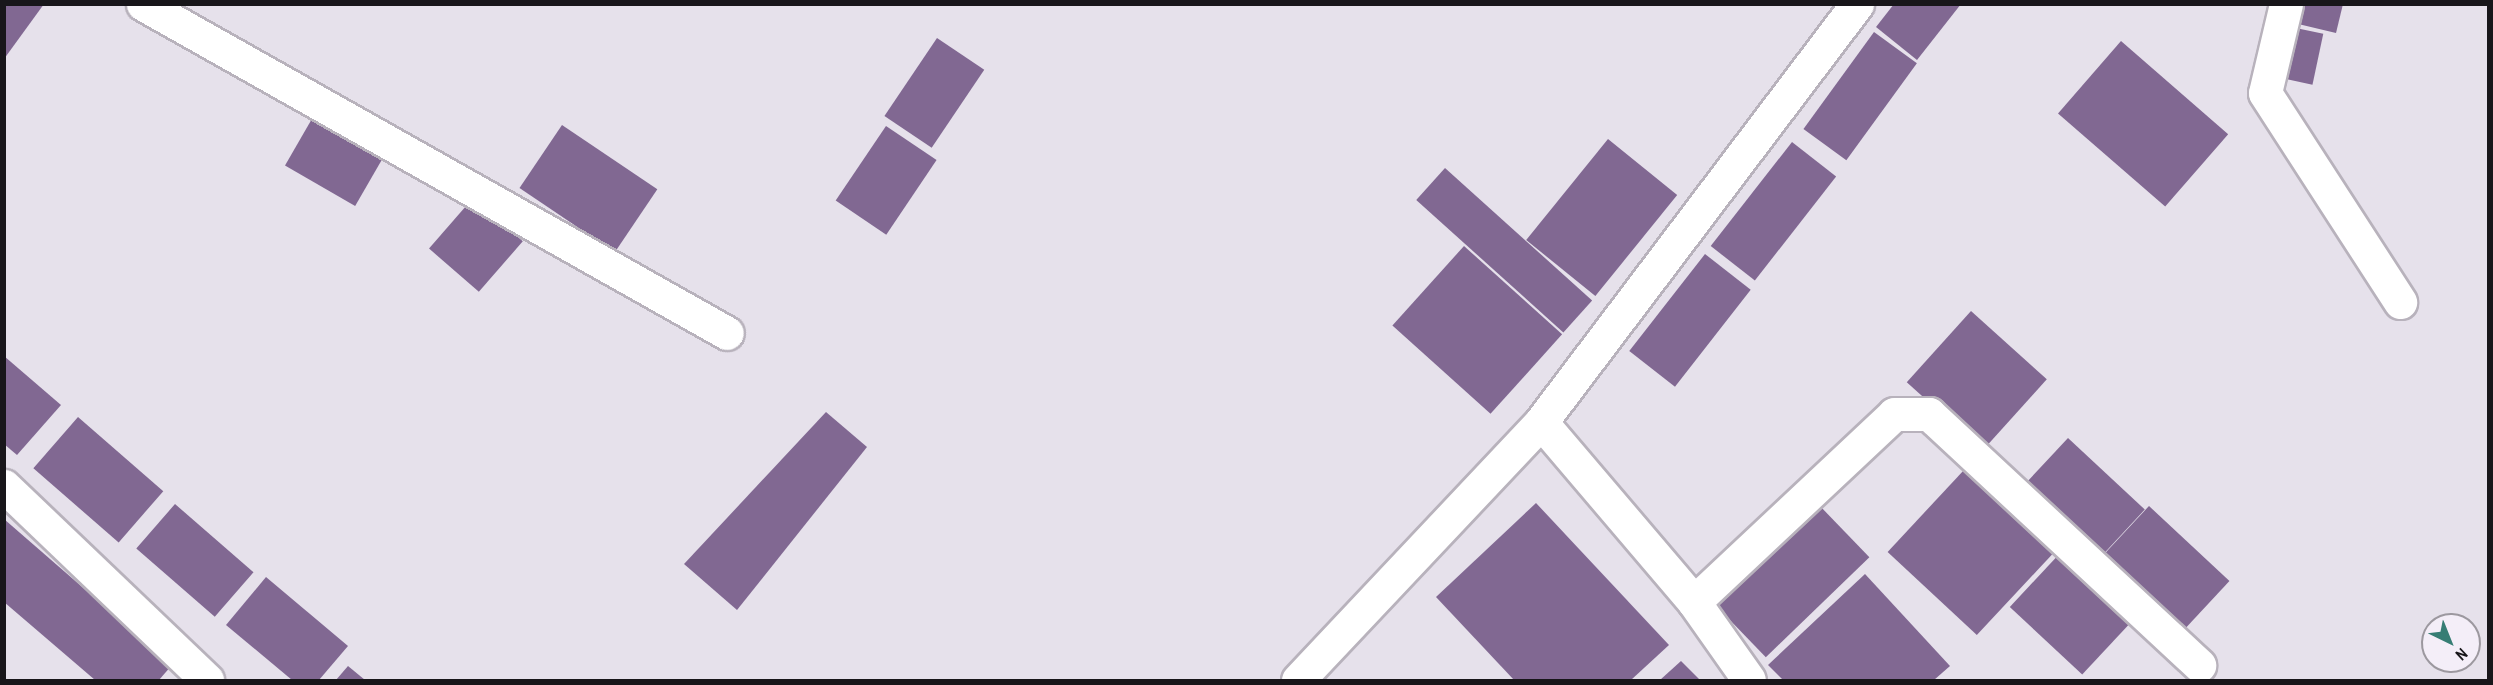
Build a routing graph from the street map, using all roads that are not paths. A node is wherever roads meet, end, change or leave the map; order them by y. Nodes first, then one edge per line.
1 (143, 4) edge
2 (1857, 4) edge
3 (2286, 4) edge
4 (2400, 303) dead end
5 (727, 333) dead end
6 (1541, 422) junction
7 (4, 486) edge
8 (1694, 602) junction
9 (2199, 664) dead end
10 (207, 681) edge
11 (1298, 681) edge
12 (1749, 681) edge

1 - 5 street
2 - 6 street
3 - 4 street
6 - 8 street
6 - 11 street
7 - 10 street
8 - 9 street
8 - 12 street

